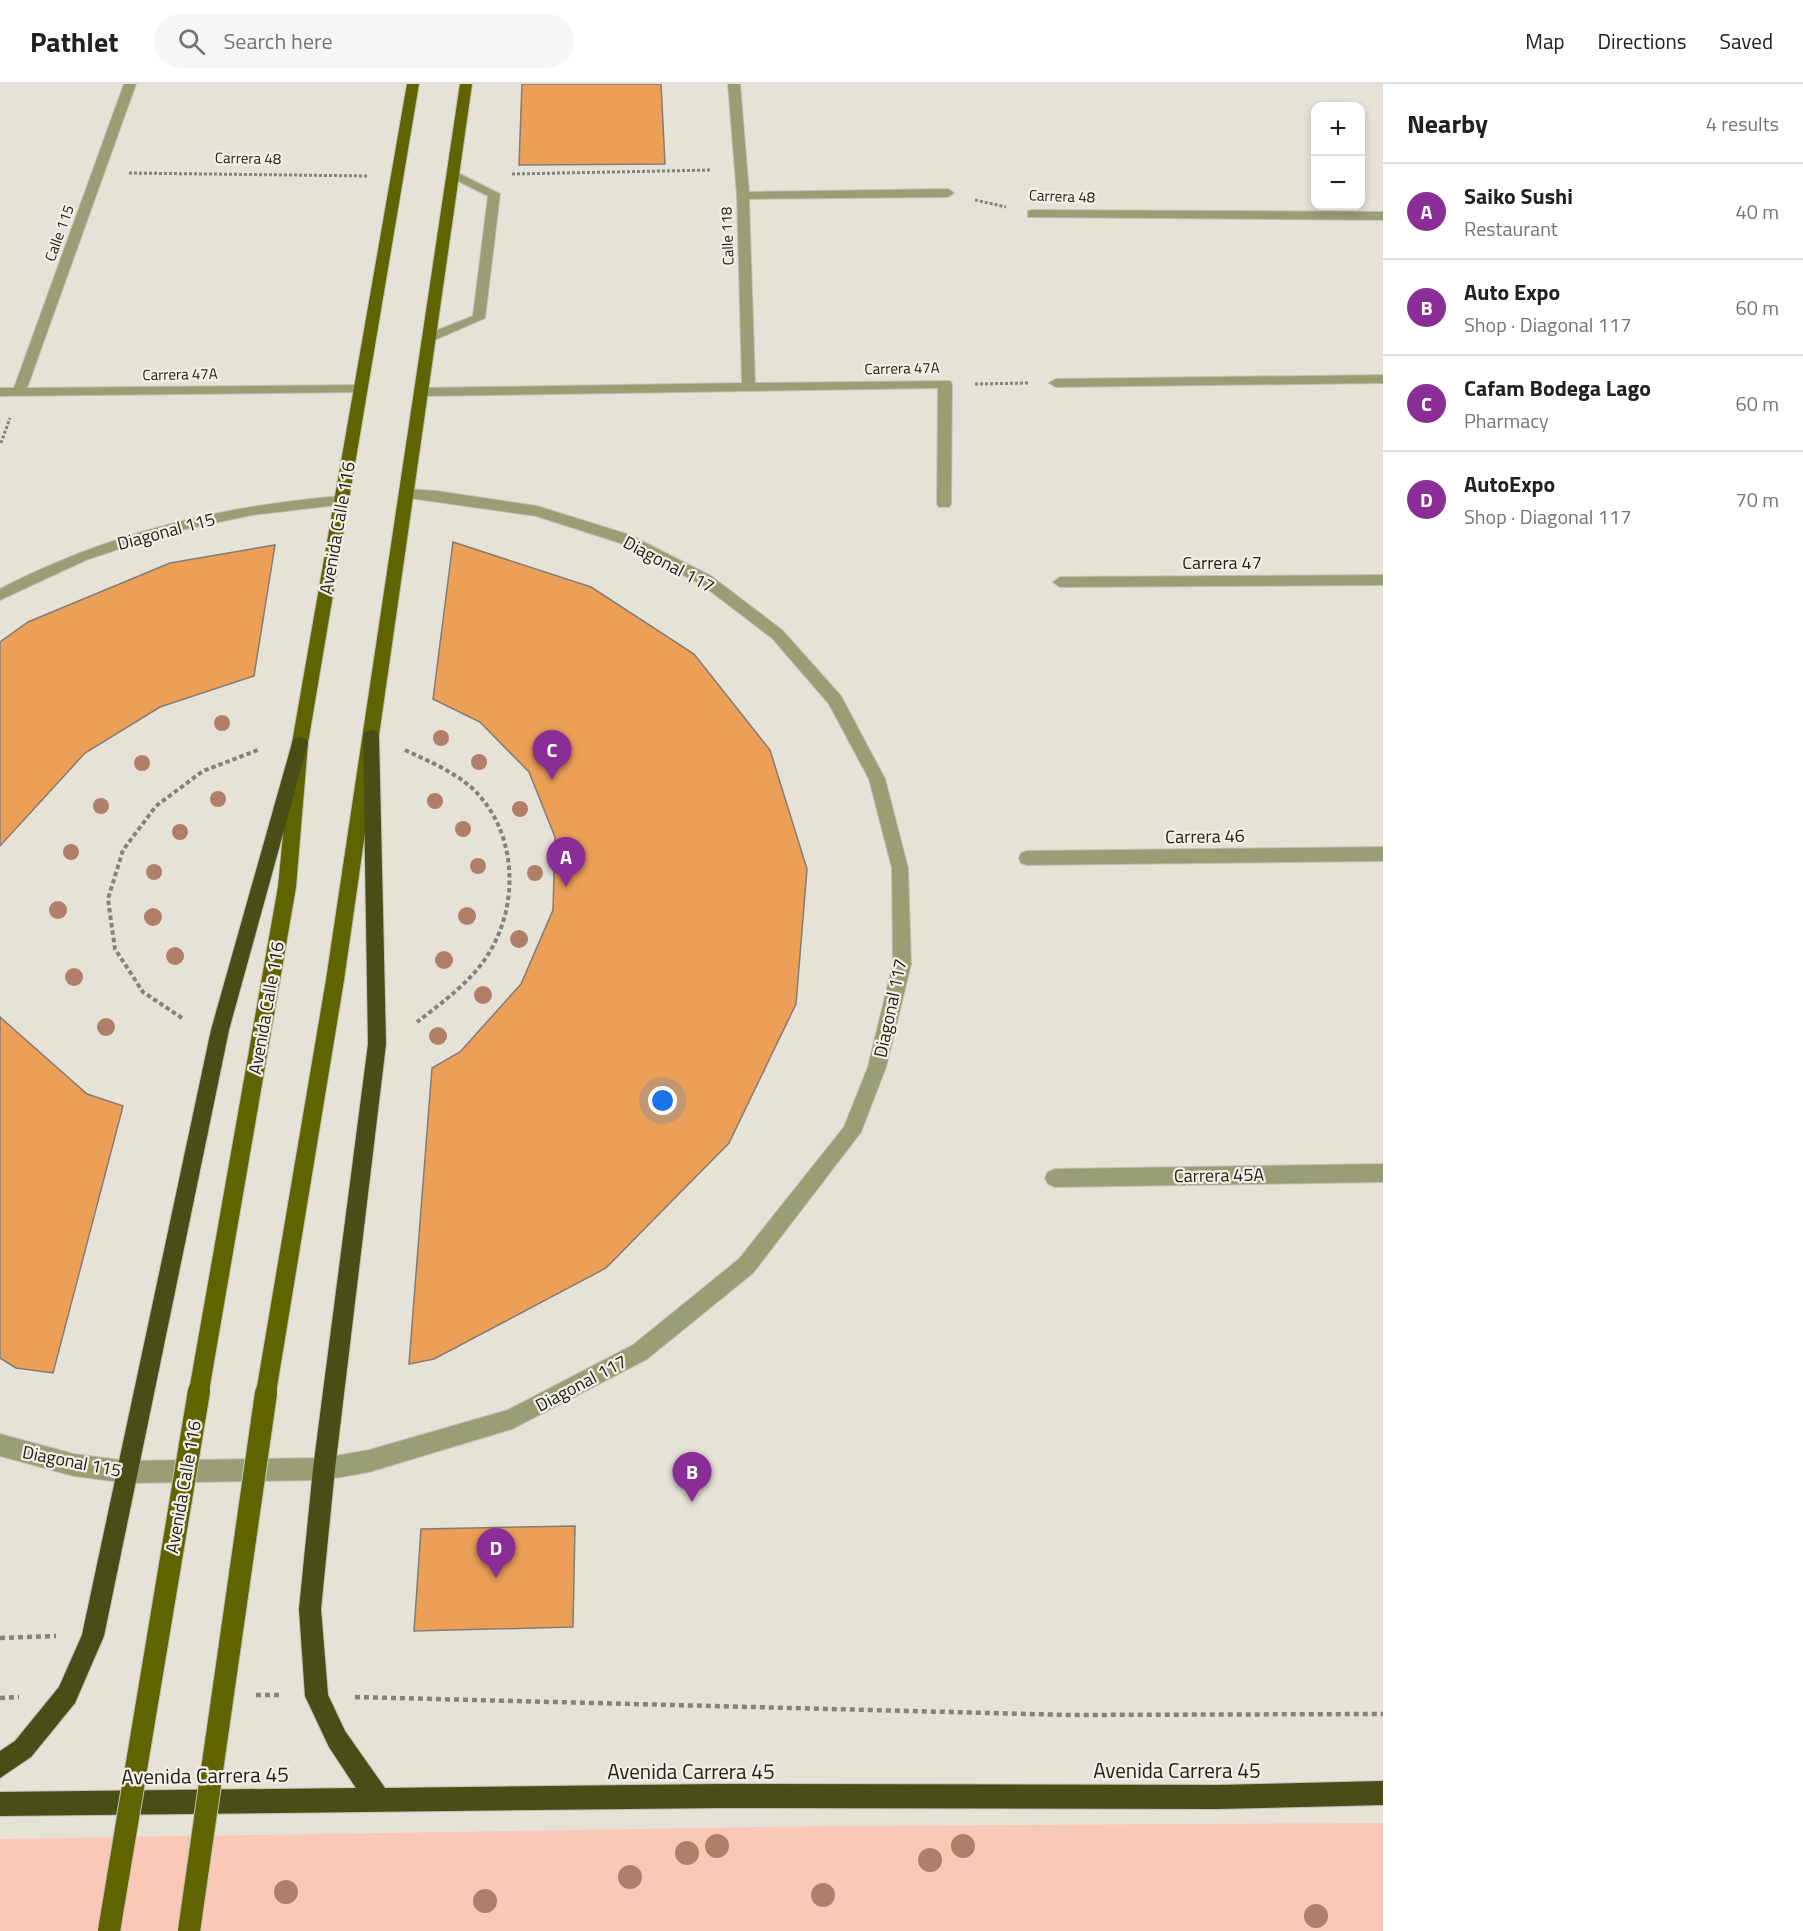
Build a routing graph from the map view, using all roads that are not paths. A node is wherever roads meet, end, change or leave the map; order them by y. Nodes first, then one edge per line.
1 (130, 84) edge
2 (413, 84) edge
3 (466, 84) edge
4 (734, 84) edge
5 (454, 175) junction
6 (948, 193) road end
7 (743, 196) junction
8 (1032, 214) road end
9 (1383, 216) edge
10 (430, 338) junction
11 (1383, 379) edge
12 (1056, 383) road end
13 (748, 388) junction
14 (360, 389) junction
15 (0, 392) edge
16 (19, 392) junction
17 (422, 392) junction
18 (407, 494) junction
19 (341, 501) junction
20 (944, 504) dead end
21 (1383, 580) edge
22 (1060, 582) dead end
23 (0, 595) edge
24 (371, 736) junction
25 (300, 743) junction
26 (1383, 854) edge
27 (1027, 858) dead end
28 (1383, 1173) edge
29 (1054, 1178) dead end
30 (0, 1445) edge
31 (324, 1469) junction
32 (128, 1472) junction
33 (0, 1766) edge
34 (1383, 1793) edge
35 (378, 1799) junction
36 (0, 1804) edge
37 (109, 1931) edge
38 (189, 1931) edge

1 - 16 street, Calle 115
2 - 14 main road, Avenida Calle 116
3 - 5 main road
4 - 7 street, Calle 118
5 - 10 main road
5 - 10 street
6 - 7 street
7 - 13 street, Calle 118
8 - 9 street, Carrera 48
10 - 17 main road
11 - 12 street
13 - 17 street, Carrera 47A
13 - 20 street, Carrera 47A
14 - 16 street, Carrera 47A
14 - 19 main road, Avenida Calle 116
15 - 16 street, Carrera 47A
17 - 18 main road
18 - 24 main road
18 - 31 street, Diagonal 117
19 - 23 street, Diagonal 115
19 - 25 main road, Avenida Calle 116
21 - 22 street, Carrera 47
24 - 31 highway
24 - 38 main road, bridge
25 - 32 highway
25 - 37 main road, Avenida Calle 116, bridge
26 - 27 street, Carrera 46
28 - 29 street, Carrera 45A
30 - 32 street, Diagonal 115
31 - 32 street, Diagonal 115
31 - 35 highway
32 - 33 highway
34 - 35 highway, Avenida Carrera 45
35 - 36 highway, Avenida Carrera 45

